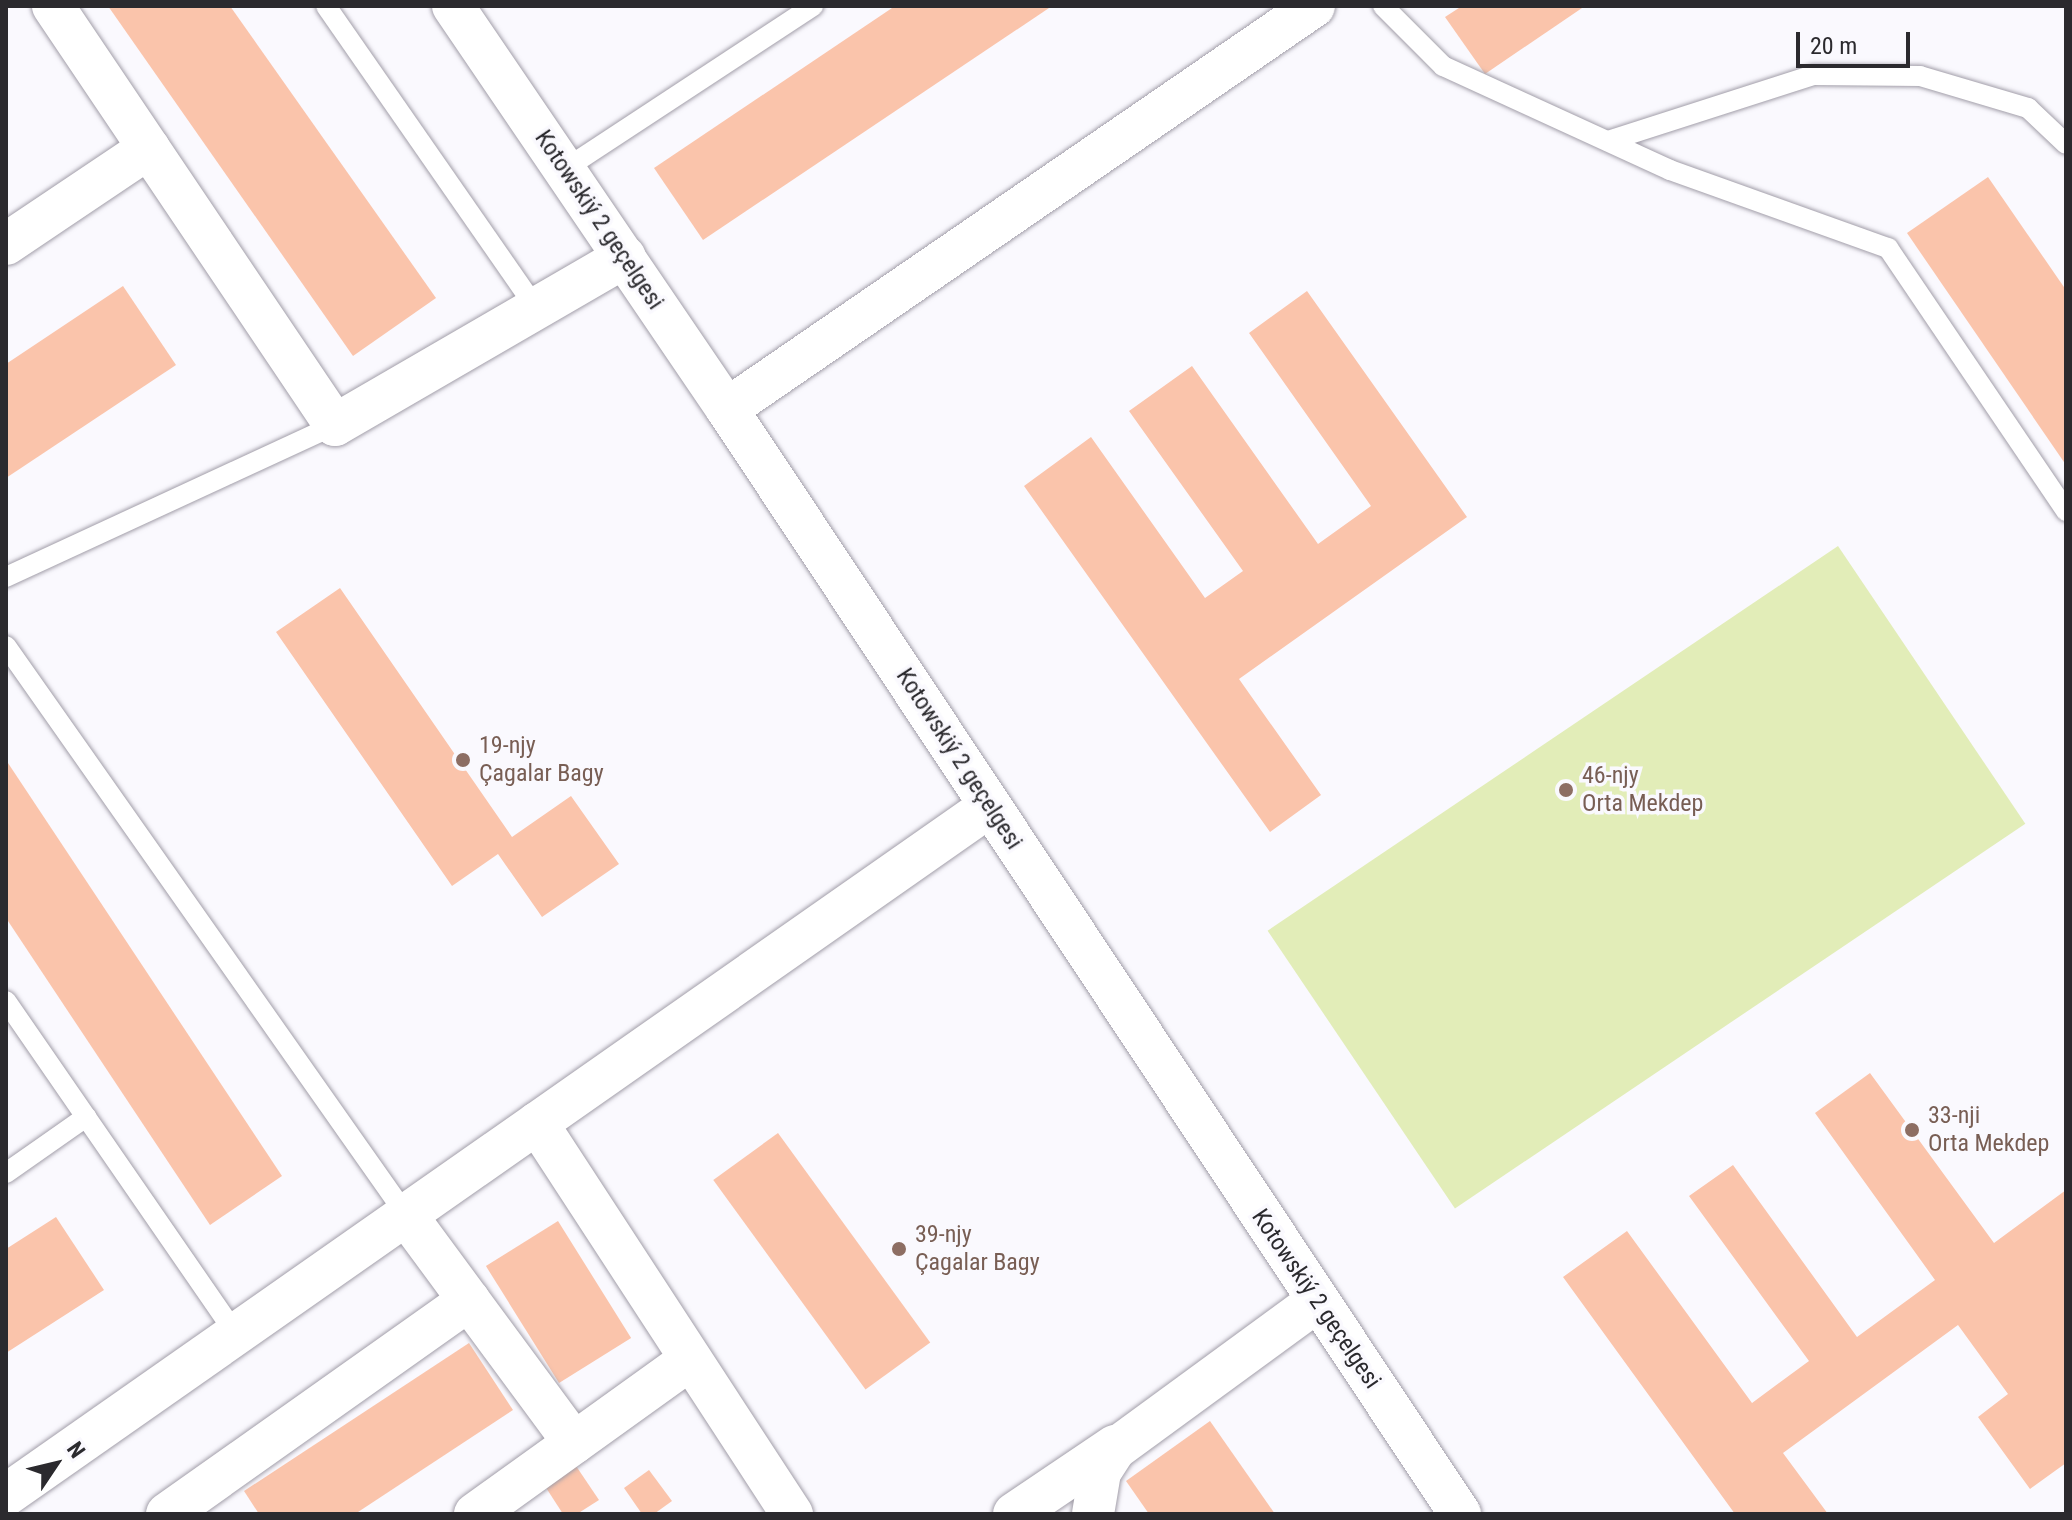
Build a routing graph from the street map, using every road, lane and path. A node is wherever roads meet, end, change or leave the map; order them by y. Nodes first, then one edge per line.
1 (53, 6) edge
2 (326, 6) edge
3 (453, 6) edge
4 (813, 6) edge
5 (1314, 6) edge
6 (1383, 6) edge
7 (1608, 141) junction
8 (2066, 144) edge
9 (149, 148) junction
10 (565, 169) junction
11 (6, 244) edge
12 (625, 257) junction
13 (536, 308) junction
14 (727, 409) junction
15 (335, 425) junction
16 (2066, 511) edge
17 (6, 577) edge
18 (6, 646) edge
19 (990, 806) junction
20 (6, 1001) edge
21 (86, 1117) junction
22 (537, 1123) junction
23 (6, 1173) edge
24 (406, 1215) junction
25 (469, 1300) junction
26 (1317, 1301) junction
27 (236, 1334) junction
28 (689, 1360) junction
29 (1145, 1425) junction
30 (574, 1443) junction
31 (6, 1495) edge
32 (167, 1514) edge
33 (475, 1514) edge
34 (792, 1514) edge
35 (1014, 1514) edge
36 (1093, 1514) edge
37 (1460, 1514) edge

1 - 9 street
2 - 13 lane
3 - 10 street, Kotowskiý 2 geçelgesi
4 - 10 lane
5 - 14 street
6 - 7 lane
7 - 8 lane
7 - 16 lane
9 - 11 street
9 - 15 street
10 - 12 street, Kotowskiý 2 geçelgesi
12 - 13 street
12 - 14 street, Kotowskiý 2 geçelgesi
13 - 15 street
14 - 19 street, Kotowskiý 2 geçelgesi
15 - 17 lane
18 - 24 lane
19 - 22 street
19 - 26 street, Kotowskiý 2 geçelgesi
20 - 21 lane
21 - 23 lane
21 - 27 lane
22 - 24 street
22 - 28 street
24 - 25 street
24 - 27 street
25 - 30 street
25 - 32 street
26 - 29 street
26 - 37 street, Kotowskiý 2 geçelgesi
27 - 31 street
28 - 30 street
28 - 34 street
29 - 35 street
29 - 36 street
30 - 33 street

